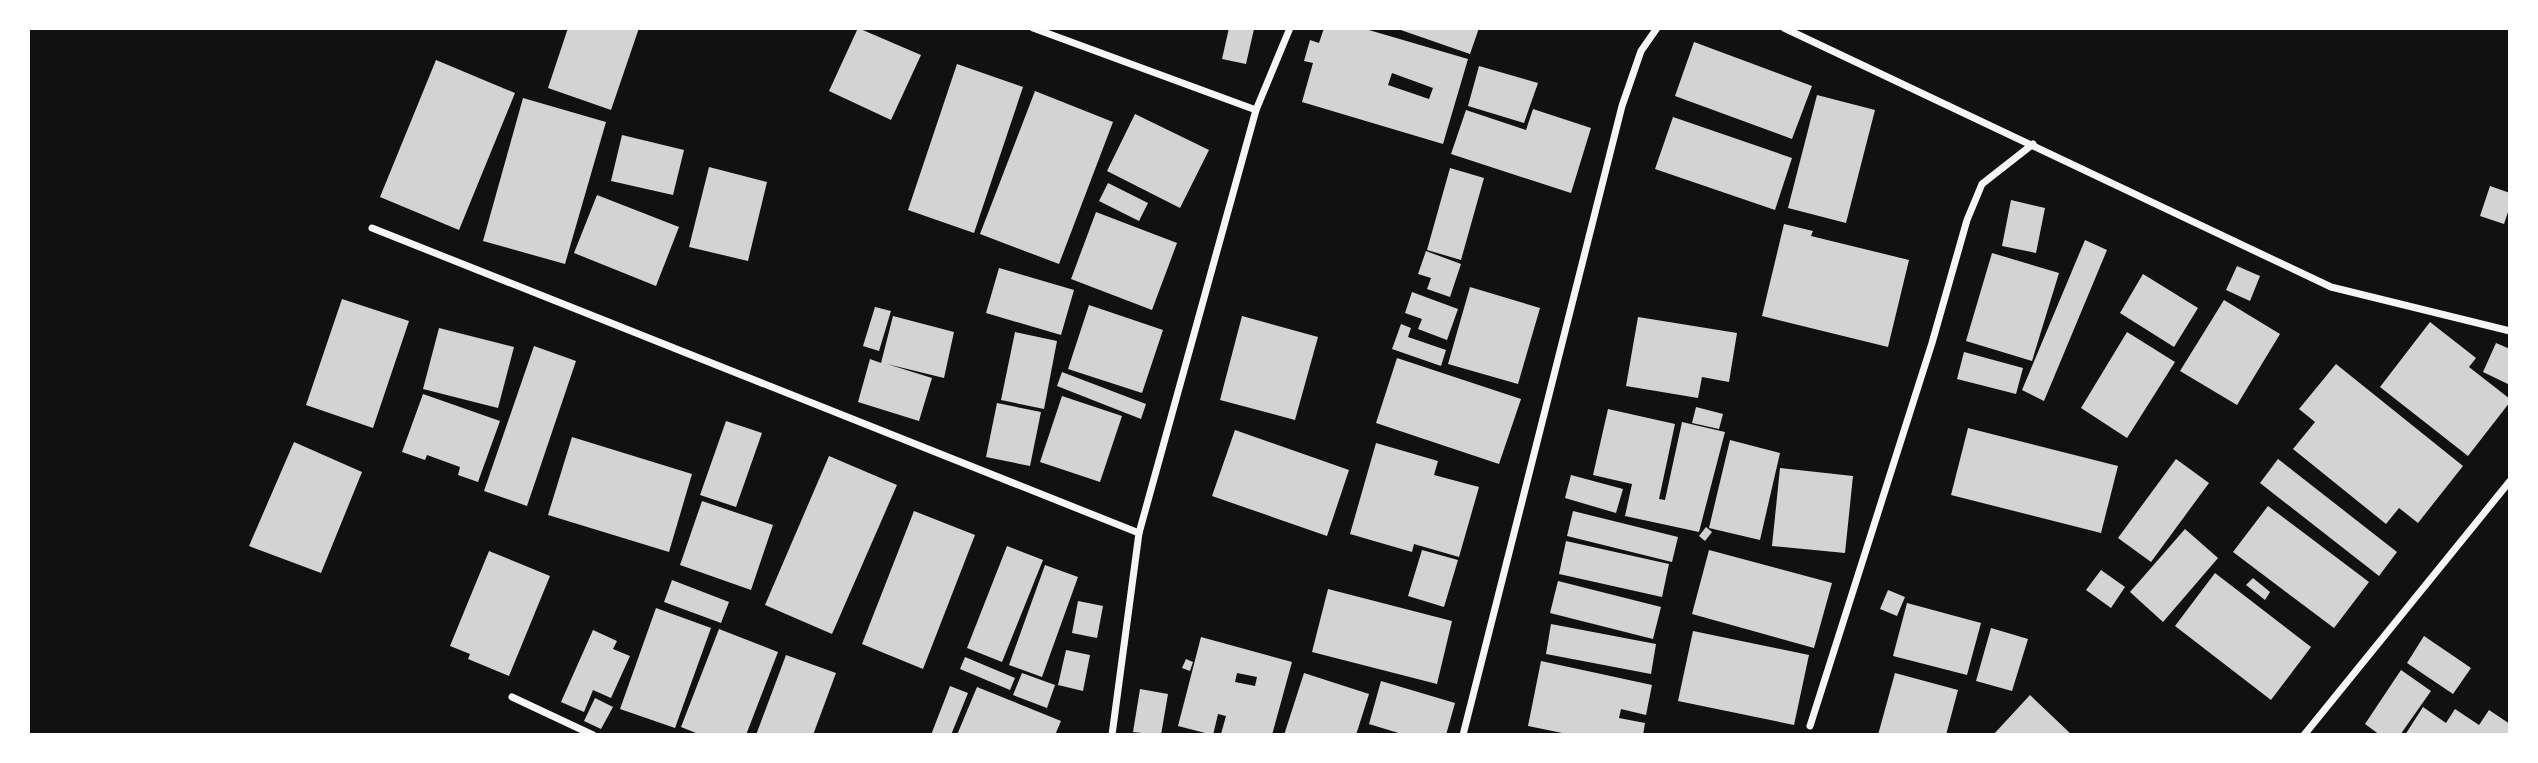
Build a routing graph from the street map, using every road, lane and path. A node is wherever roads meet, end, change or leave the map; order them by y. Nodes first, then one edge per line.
1 (1033, 28) edge
2 (1290, 28) edge
3 (1657, 28) edge
4 (1784, 28) edge
5 (1256, 110) junction
6 (2033, 144) junction
7 (372, 228) dead end
8 (2510, 331) edge
9 (2510, 481) edge
10 (1139, 533) junction
11 (512, 697) dead end
12 (1810, 726) dead end
13 (593, 735) edge
14 (1112, 735) edge
15 (1463, 735) edge
16 (2304, 735) edge

1 - 5 street
2 - 5 street
3 - 15 street
4 - 6 street
5 - 10 street
6 - 8 street
6 - 12 street
7 - 10 street
9 - 16 street
10 - 14 street
11 - 13 street

